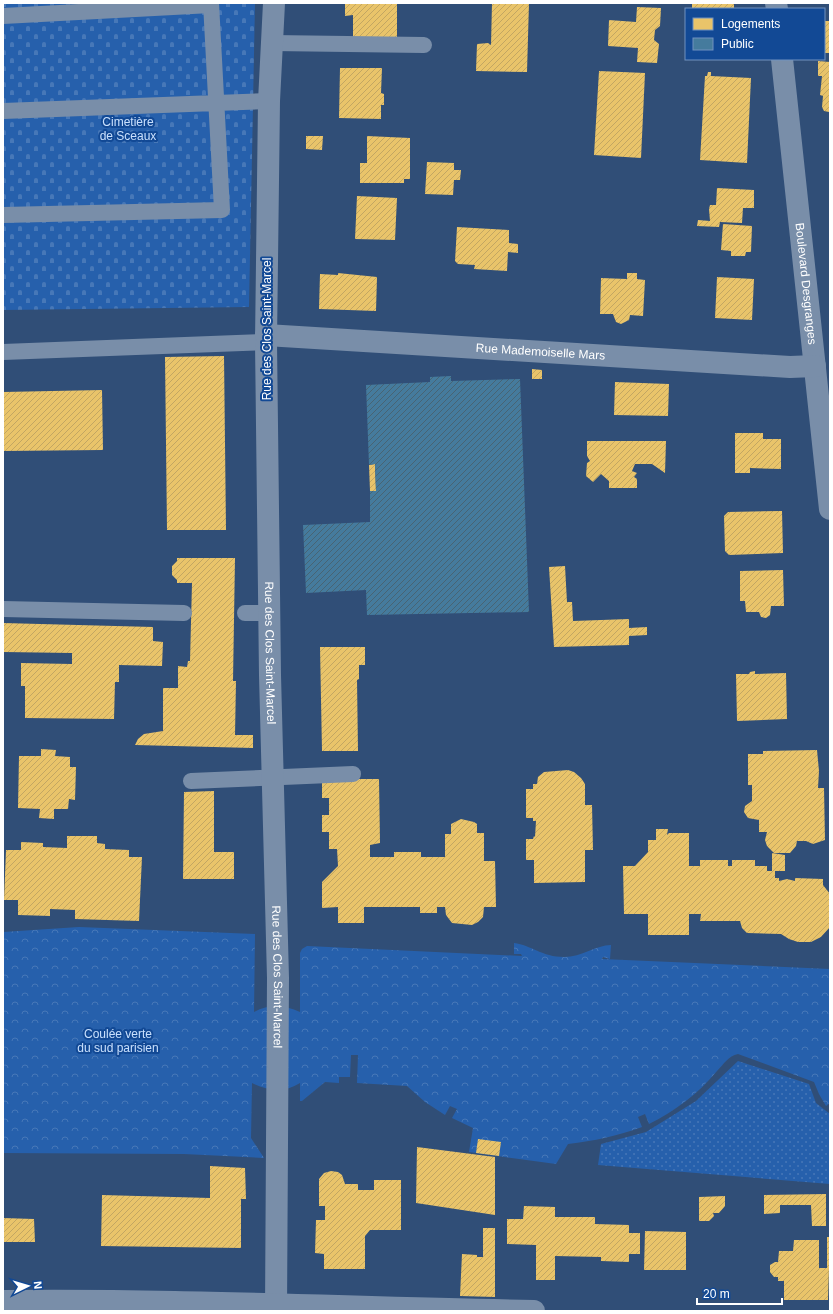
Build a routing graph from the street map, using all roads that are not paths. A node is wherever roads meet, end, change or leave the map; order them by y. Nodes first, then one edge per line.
1 (274, 3) edge
2 (211, 4) edge
3 (3, 16) edge
4 (272, 43) junction
5 (424, 45) dead end
6 (782, 60) edge
7 (269, 101) junction
8 (216, 103) junction
9 (3, 111) edge
10 (3, 215) edge
11 (266, 338) junction
12 (3, 352) edge
13 (815, 366) junction
14 (826, 430) edge
15 (830, 509) edge
16 (3, 609) edge
17 (184, 613) dead end
18 (245, 613) dead end
19 (269, 613) junction
20 (353, 774) dead end
21 (272, 778) junction
22 (191, 781) dead end
23 (3, 1300) edge
24 (46, 1306) edge
25 (276, 1307) edge
26 (534, 1311) edge

1 - 4 street, Rue des Clos Saint-Marcel
2 - 3 lane
2 - 8 lane
4 - 5 lane
4 - 7 street, Rue des Clos Saint-Marcel
6 - 13 street, Boulevard Desgranges
7 - 8 lane
7 - 11 street, Rue des Clos Saint-Marcel
8 - 9 lane
8 - 10 lane
11 - 12 lane
11 - 13 street, Rue Mademoiselle Mars
11 - 19 street, Rue des Clos Saint-Marcel
13 - 14 street, Boulevard Desgranges
14 - 15 street, Boulevard Desgranges
16 - 17 lane
18 - 19 lane
19 - 21 street, Rue des Clos Saint-Marcel
20 - 21 lane
21 - 22 lane
21 - 25 street, Rue des Clos Saint-Marcel
23 - 24 street
24 - 25 street
25 - 26 street

